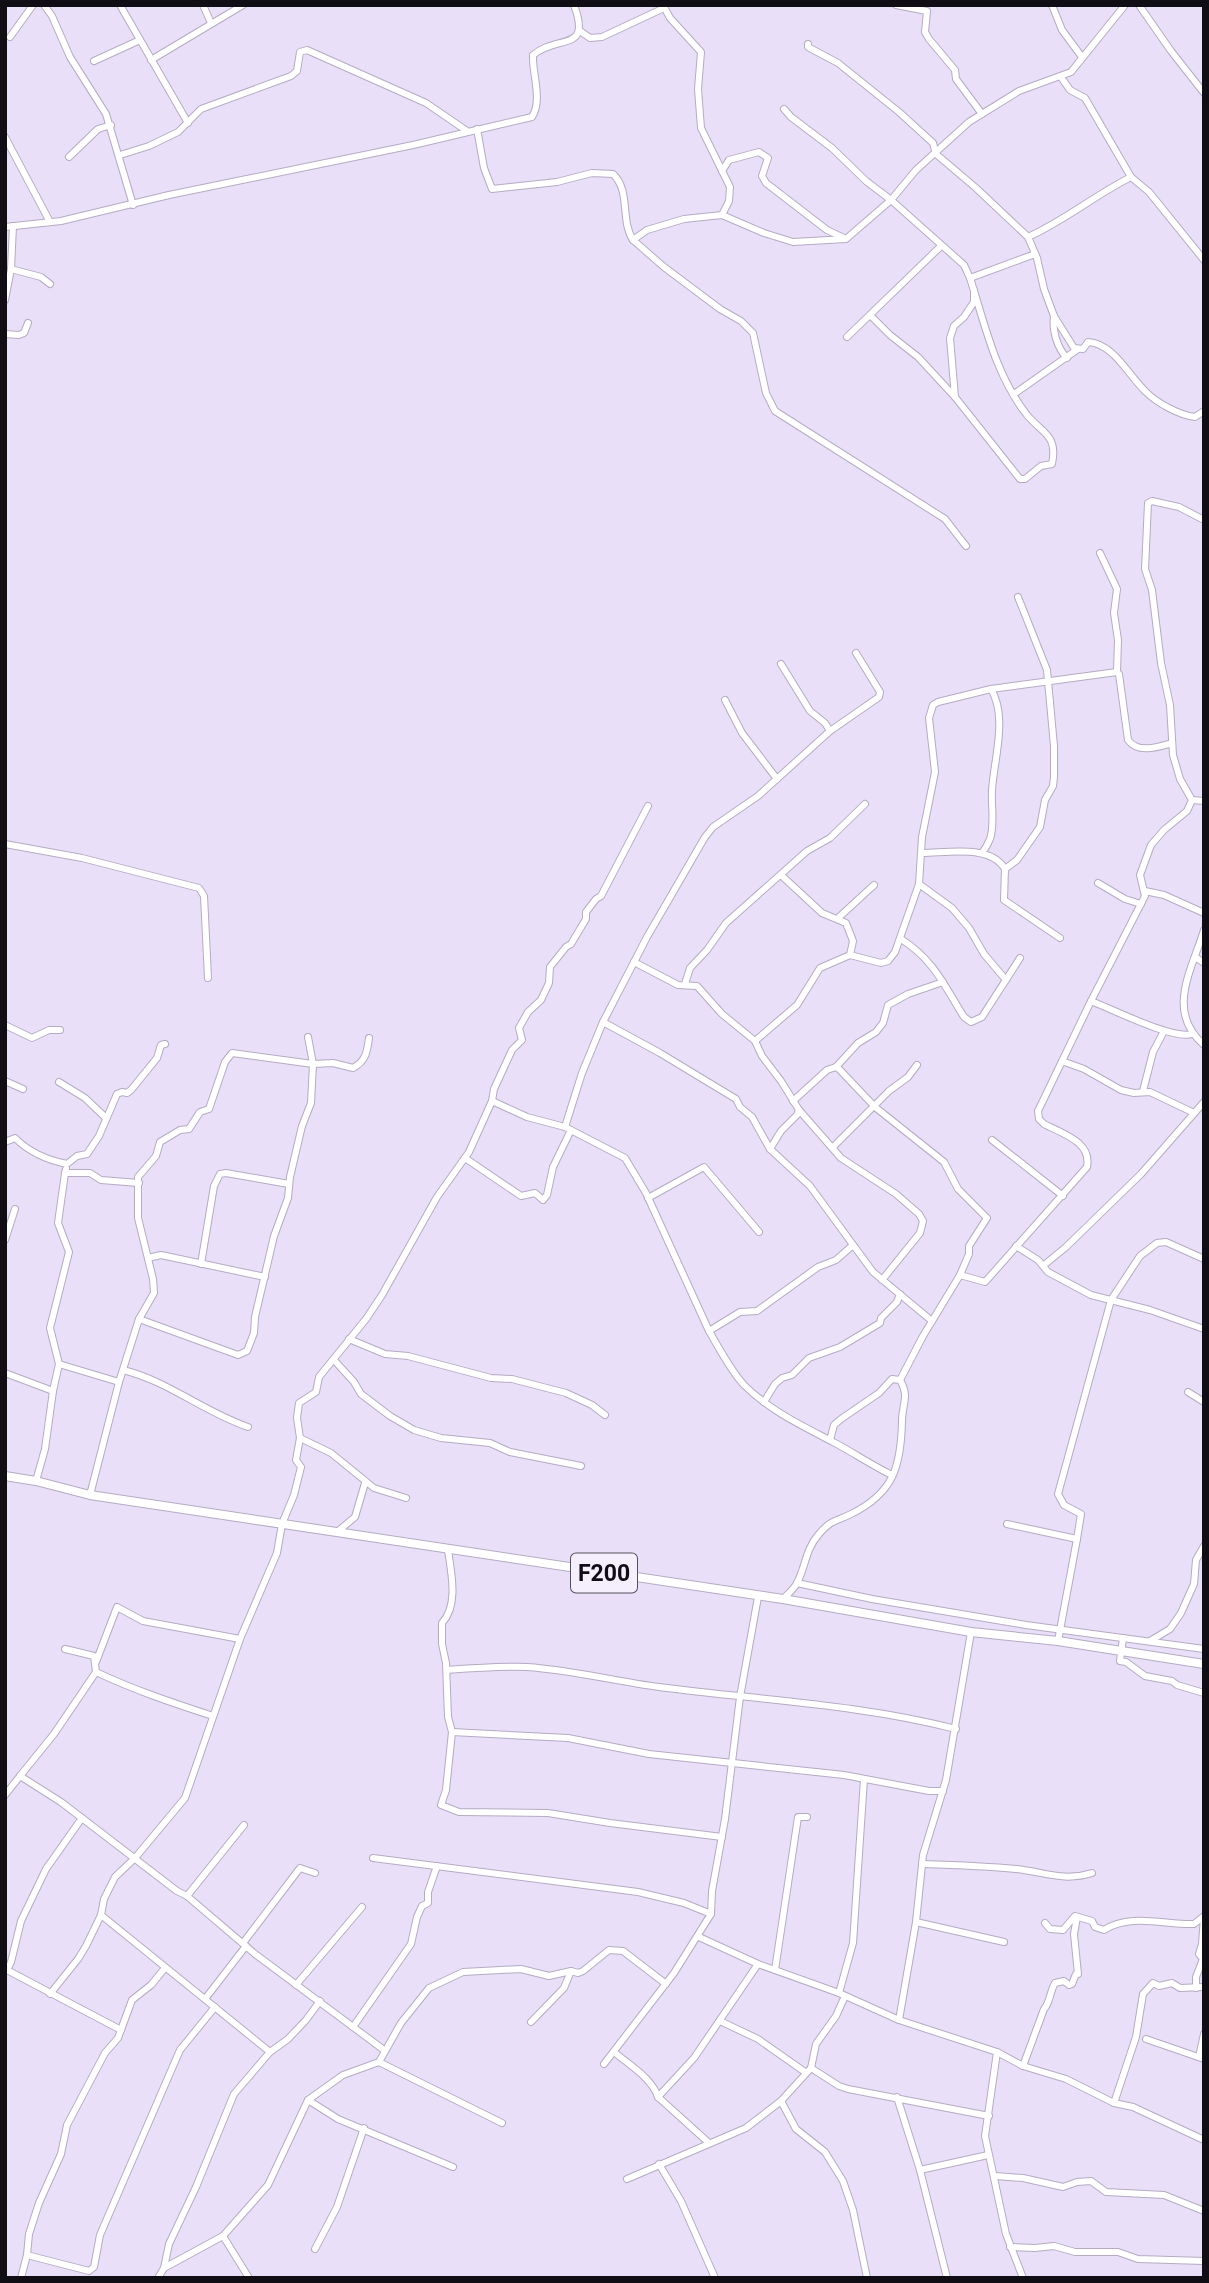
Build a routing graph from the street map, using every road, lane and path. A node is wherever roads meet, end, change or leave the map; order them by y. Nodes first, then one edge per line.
1 (33, 5) edge
2 (44, 5) edge
3 (120, 5) edge
4 (203, 5) edge
5 (243, 5) edge
6 (574, 5) edge
7 (896, 5) edge
8 (1052, 5) edge
9 (1125, 5) edge
10 (1139, 5) edge
11 (663, 7) edge
12 (211, 23) junction
13 (580, 31) junction
14 (9, 37) dead end
15 (140, 40) junction
16 (808, 44) dead end
17 (1082, 57) junction
18 (151, 60) junction
19 (94, 61) dead end
20 (1061, 77) junction
21 (1204, 93) edge
22 (784, 109) dead end
23 (982, 114) junction
24 (188, 123) junction
25 (111, 125) junction
26 (478, 129) junction
27 (467, 131) junction
28 (5, 137) edge
29 (936, 154) junction
30 (120, 155) junction
31 (69, 157) dead end
32 (722, 171) junction
33 (1131, 177) junction
34 (891, 200) junction
35 (133, 205) junction
36 (722, 215) junction
37 (50, 222) junction
38 (7, 225) edge
39 (1028, 237) junction
40 (846, 239) junction
41 (633, 240) junction
42 (941, 246) junction
43 (1035, 254) junction
44 (1204, 260) edge
45 (10, 269) junction
46 (970, 278) junction
47 (50, 284) dead end
48 (974, 290) junction
49 (5, 300) edge
50 (870, 315) junction
51 (1054, 316) junction
52 (28, 323) dead end
53 (5, 334) edge
54 (847, 337) dead end
55 (1077, 349) junction
56 (1067, 358) junction
57 (1014, 394) junction
58 (955, 397) junction
59 (1204, 411) edge
60 (1204, 520) edge
61 (966, 546) dead end
62 (1100, 553) dead end
63 (1018, 597) dead end
64 (856, 653) dead end
65 (781, 664) dead end
66 (1117, 672) junction
67 (1049, 682) junction
68 (990, 689) junction
69 (725, 700) dead end
70 (830, 731) junction
71 (1172, 743) junction
72 (777, 779) junction
73 (1192, 800) junction
74 (1204, 801) edge
75 (865, 804) dead end
76 (648, 806) dead end
77 (5, 844) edge
78 (922, 853) junction
79 (982, 853) junction
80 (1005, 869) junction
81 (782, 876) junction
82 (1098, 883) dead end
83 (919, 884) junction
84 (874, 885) dead end
85 (1145, 891) junction
86 (1141, 904) junction
87 (1204, 913) edge
88 (838, 919) junction
89 (1204, 930) edge
90 (1060, 938) dead end
91 (901, 939) junction
92 (850, 955) junction
93 (1195, 957) junction
94 (1020, 958) dead end
95 (634, 962) junction
96 (1204, 963) edge
97 (208, 978) dead end
98 (1006, 980) junction
99 (943, 982) junction
100 (685, 984) junction
101 (1091, 1000) junction
102 (603, 1022) junction
103 (5, 1025) edge
104 (60, 1030) dead end
105 (1164, 1031) junction
106 (1192, 1034) junction
107 (308, 1037) dead end
108 (369, 1038) dead end
109 (755, 1041) junction
110 (165, 1044) dead end
111 (1204, 1045) edge
112 (1062, 1061) junction
113 (313, 1064) junction
114 (917, 1065) dead end
115 (836, 1068) junction
116 (5, 1081) edge
117 (59, 1082) dead end
118 (23, 1089) dead end
119 (1143, 1091) junction
120 (492, 1101) junction
121 (793, 1101) junction
122 (1204, 1102) edge
123 (875, 1107) junction
124 (799, 1110) junction
125 (1194, 1113) junction
126 (106, 1118) junction
127 (568, 1129) junction
128 (992, 1140) dead end
129 (5, 1142) edge
130 (833, 1147) junction
131 (770, 1149) junction
132 (465, 1158) junction
133 (67, 1164) junction
134 (65, 1173) junction
135 (139, 1183) junction
136 (289, 1184) junction
137 (1063, 1196) junction
138 (648, 1198) junction
139 (15, 1209) dead end
140 (759, 1232) dead end
141 (5, 1240) edge
142 (853, 1245) junction
143 (1016, 1246) junction
144 (148, 1258) junction
145 (1204, 1259) edge
146 (201, 1264) junction
147 (1044, 1265) junction
148 (960, 1275) junction
149 (265, 1277) junction
150 (882, 1280) junction
151 (900, 1294) junction
152 (1111, 1300) junction
153 (139, 1319) junction
154 (932, 1321) junction
155 (1204, 1329) edge
156 (709, 1331) junction
157 (349, 1339) junction
158 (334, 1360) junction
159 (59, 1364) junction
160 (123, 1370) junction
161 (5, 1373) edge
162 (900, 1380) junction
163 (119, 1382) junction
164 (53, 1391) junction
165 (1188, 1392) dead end
166 (764, 1402) junction
167 (1204, 1402) edge
168 (605, 1415) dead end
169 (248, 1427) dead end
170 (300, 1438) junction
171 (830, 1440) junction
172 (581, 1466) dead end
173 (892, 1475) junction
174 (5, 1476) edge
175 (36, 1481) junction
176 (365, 1483) junction
177 (90, 1495) junction
178 (406, 1498) dead end
179 (282, 1524) junction
180 (1007, 1524) dead end
181 (337, 1532) junction
182 (1077, 1539) junction
183 (1204, 1546) edge
184 (448, 1550) junction
185 (797, 1583) junction
186 (758, 1597) junction
187 (783, 1600) junction
188 (1062, 1629) junction
189 (971, 1632) junction
190 (1123, 1638) junction
191 (240, 1639) junction
192 (1058, 1641) junction
193 (1150, 1641) junction
194 (65, 1649) dead end
195 (1204, 1649) edge
196 (1122, 1653) junction
197 (96, 1662) junction
198 (1204, 1664) edge
199 (447, 1670) junction
200 (96, 1672) junction
201 (1204, 1693) edge
202 (740, 1697) junction
203 (213, 1716) junction
204 (956, 1729) junction
205 (452, 1732) junction
206 (731, 1763) junction
207 (20, 1776) junction
208 (864, 1779) junction
209 (943, 1791) junction
210 (5, 1795) edge
211 (807, 1817) dead end
212 (82, 1818) junction
213 (244, 1825) dead end
214 (722, 1837) junction
215 (135, 1858) junction
216 (373, 1858) dead end
217 (922, 1864) junction
218 (437, 1866) junction
219 (315, 1873) dead end
220 (1092, 1873) dead end
221 (187, 1896) junction
222 (362, 1907) dead end
223 (711, 1914) junction
224 (101, 1915) junction
225 (1077, 1917) junction
226 (1204, 1917) edge
227 (916, 1923) junction
228 (1045, 1923) dead end
229 (1063, 1930) junction
230 (699, 1937) junction
231 (1004, 1942) dead end
232 (245, 1945) junction
233 (1076, 1946) junction
234 (758, 1964) junction
235 (165, 1968) junction
236 (6, 1970) edge
237 (571, 1970) junction
238 (775, 1970) junction
239 (666, 1984) junction
240 (296, 1985) junction
241 (1204, 1987) edge
242 (1196, 1988) junction
243 (50, 1994) junction
244 (842, 1995) junction
245 (205, 1999) junction
246 (320, 2001) junction
247 (215, 2007) junction
248 (899, 2020) junction
249 (720, 2021) junction
250 (531, 2022) dead end
251 (353, 2026) junction
252 (121, 2030) junction
253 (1204, 2034) edge
254 (1146, 2039) dead end
255 (384, 2050) junction
256 (270, 2052) junction
257 (614, 2052) junction
258 (997, 2052) junction
259 (1202, 2058) edge
260 (379, 2062) junction
261 (604, 2064) dead end
262 (1023, 2066) junction
263 (808, 2070) junction
264 (658, 2096) junction
265 (897, 2097) junction
266 (308, 2100) junction
267 (781, 2101) junction
268 (1114, 2103) junction
269 (989, 2116) junction
270 (502, 2123) dead end
271 (364, 2128) junction
272 (1204, 2140) edge
273 (709, 2144) junction
274 (988, 2155) junction
275 (659, 2164) junction
276 (453, 2166) dead end
277 (920, 2170) junction
278 (995, 2176) junction
279 (627, 2179) dead end
280 (1204, 2211) edge
281 (223, 2236) junction
282 (1010, 2247) junction
283 (315, 2249) dead end
284 (27, 2255) junction
285 (1204, 2262) edge
286 (164, 2268) junction
287 (21, 2278) edge
288 (158, 2278) edge
289 (249, 2278) edge
290 (715, 2278) edge
291 (867, 2278) edge
292 (947, 2278) edge
293 (1023, 2278) edge

1 - 14 street
2 - 25 street
3 - 15 street
4 - 12 street
5 - 12 street
6 - 13 street
7 - 23 street
8 - 17 street
9 - 17 street
10 - 21 street
11 - 13 street
11 - 32 street
12 - 18 street
13 - 26 street
15 - 18 street
15 - 19 street
16 - 29 street
17 - 20 street
18 - 24 street
20 - 23 street
20 - 33 street
22 - 34 street
23 - 29 street
24 - 27 street
24 - 30 street
25 - 30 street
25 - 31 street
26 - 27 street
26 - 41 street
27 - 35 street
28 - 37 street
29 - 34 street
29 - 39 street
30 - 35 street
32 - 36 street
32 - 40 street
33 - 39 street
33 - 44 street
34 - 40 street
34 - 42 street
35 - 37 street
36 - 40 street
36 - 41 street
37 - 38 street
38 - 45 street
39 - 43 street
41 - 61 street
42 - 46 street
42 - 50 street
43 - 46 street
43 - 51 street
45 - 47 street
45 - 49 street
46 - 48 street
48 - 57 street
48 - 58 street
50 - 54 street
50 - 58 street
51 - 55 street
51 - 56 street
52 - 53 street
55 - 56 street
55 - 59 street
56 - 57 street
57 - 58 street
60 - 71 street
62 - 66 street
63 - 67 street
64 - 70 street
65 - 70 street
66 - 67 street
66 - 71 street
67 - 68 street
67 - 80 street
68 - 78 street
68 - 79 street
69 - 72 street
70 - 72 street
71 - 73 street
72 - 95 street
73 - 74 street
73 - 85 street
75 - 81 street
76 - 120 street
77 - 97 street
78 - 79 street
78 - 83 street
79 - 80 street
80 - 90 street
81 - 88 street
81 - 100 street
82 - 86 street
83 - 91 street
83 - 98 street
84 - 88 street
85 - 86 street
85 - 87 street
86 - 101 street
88 - 92 street
89 - 93 street
91 - 92 street
91 - 99 street
92 - 109 street
93 - 96 street
93 - 106 street
94 - 98 street
95 - 100 street
95 - 102 street
98 - 99 street
99 - 115 street
100 - 109 street
101 - 105 street
101 - 112 street
102 - 127 street
102 - 131 street
103 - 104 street
105 - 106 street
105 - 119 street
106 - 111 street
107 - 113 street
108 - 113 street
109 - 121 street
110 - 126 street
112 - 119 street
112 - 137 street
113 - 135 street
113 - 136 street
114 - 123 street
115 - 121 street
115 - 123 street
116 - 118 street
117 - 126 street
119 - 125 street
120 - 127 street
120 - 132 street
121 - 124 street
122 - 125 street
123 - 130 street
123 - 148 street
124 - 130 street
124 - 131 street
125 - 147 street
126 - 133 street
127 - 132 street
127 - 138 street
128 - 137 street
129 - 133 street
130 - 150 street
131 - 142 street
132 - 157 street
133 - 134 street
134 - 135 street
134 - 159 street
135 - 144 street
136 - 146 street
136 - 149 street
137 - 143 street
138 - 140 street
138 - 156 street
139 - 141 street
142 - 150 street
142 - 156 street
143 - 147 street
143 - 148 street
144 - 146 street
144 - 153 street
145 - 152 street
146 - 149 street
147 - 152 street
148 - 154 street
149 - 153 street
150 - 151 street
151 - 154 street
151 - 166 street
152 - 155 street
152 - 182 street
153 - 160 street
154 - 162 street
156 - 166 street
157 - 158 street
157 - 168 street
158 - 170 street
158 - 172 street
159 - 163 street
159 - 164 street
160 - 163 street
160 - 169 street
161 - 164 street
162 - 171 street
162 - 173 street
163 - 177 street
164 - 175 street
165 - 167 street
166 - 171 street
170 - 176 street
170 - 179 street
171 - 173 street
173 - 185 street
174 - 175 main road, F200
175 - 177 main road, F200
176 - 178 street
176 - 181 street
177 - 179 main road, F200
179 - 181 main road, F200
179 - 191 street
180 - 182 street
181 - 184 main road, F200
182 - 188 street
183 - 193 street
184 - 186 main road, F200
184 - 199 street
185 - 187 street
185 - 188 street
186 - 187 main road, F200
186 - 202 street
187 - 189 main road, F200
188 - 190 street
188 - 192 street
189 - 192 main road, F200
189 - 204 street
190 - 193 street
190 - 196 street
191 - 197 street
191 - 203 street
192 - 196 main road, F200
193 - 195 street
194 - 197 street
196 - 198 main road, F200
196 - 201 street
197 - 200 street
199 - 202 street
199 - 205 street
200 - 203 street
200 - 207 street
202 - 204 street
202 - 206 street
203 - 215 street
204 - 209 street
205 - 206 street
205 - 214 street
206 - 208 street
206 - 214 street
207 - 210 street
207 - 212 street
208 - 209 street
208 - 244 street
209 - 217 street
211 - 238 street
212 - 215 street
212 - 236 street
213 - 221 street
214 - 223 street
215 - 221 street
215 - 224 street
216 - 218 street
217 - 220 street
217 - 227 street
218 - 223 street
218 - 251 street
219 - 232 street
221 - 232 street
222 - 240 street
223 - 230 street
224 - 235 street
224 - 243 street
225 - 226 street
225 - 229 street
225 - 233 street
226 - 242 street
227 - 231 street
227 - 248 street
228 - 229 street
229 - 233 street
230 - 234 street
230 - 239 street
232 - 240 street
232 - 245 street
233 - 262 street
234 - 238 street
234 - 249 street
235 - 245 street
235 - 252 street
236 - 243 street
237 - 239 street
237 - 250 street
237 - 255 street
238 - 244 street
239 - 257 street
240 - 246 street
241 - 242 street
242 - 268 street
243 - 252 street
244 - 248 street
244 - 263 street
245 - 247 street
246 - 251 street
246 - 256 street
247 - 256 street
247 - 284 street
248 - 258 street
249 - 263 street
249 - 264 street
251 - 255 street
252 - 284 street
253 - 259 street
254 - 259 street
255 - 260 street
256 - 286 street
257 - 261 street
257 - 264 street
258 - 262 street
258 - 269 street
260 - 266 street
260 - 270 street
262 - 268 street
263 - 265 street
263 - 267 street
264 - 273 street
265 - 269 street
265 - 277 street
266 - 271 street
266 - 281 street
267 - 273 street
267 - 291 street
268 - 272 street
269 - 274 street
271 - 276 street
271 - 283 street
273 - 275 street
274 - 277 street
274 - 278 street
275 - 279 street
275 - 290 street
277 - 292 street
278 - 280 street
278 - 282 street
281 - 286 street
281 - 289 street
282 - 285 street
282 - 293 street
284 - 287 street
286 - 288 street

